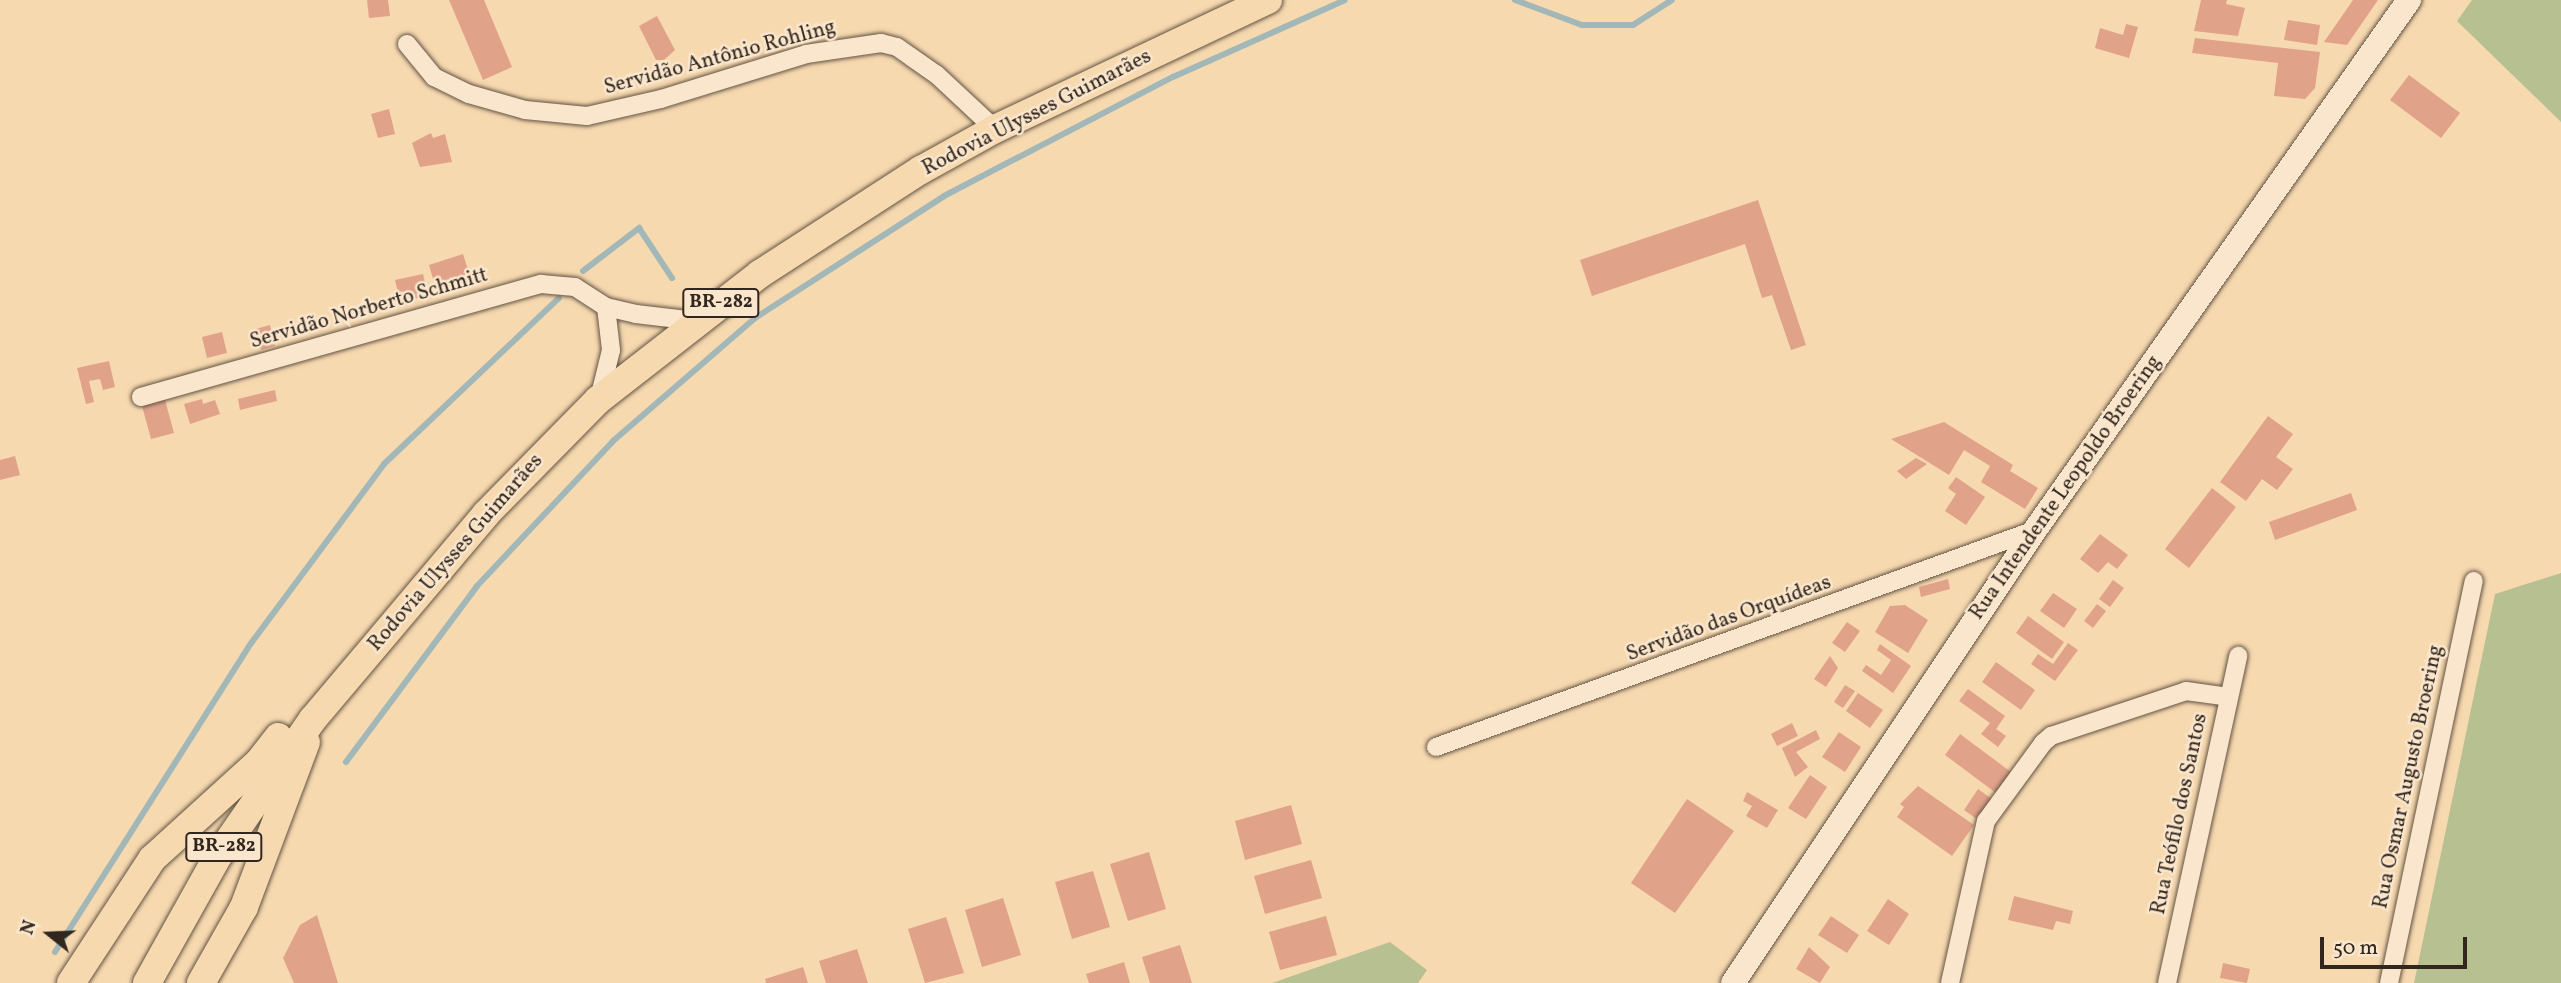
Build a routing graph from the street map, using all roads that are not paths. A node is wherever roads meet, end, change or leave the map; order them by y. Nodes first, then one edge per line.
1 (1268, 0) edge
2 (2409, 0) edge
3 (407, 44) dead end
4 (995, 129) junction
5 (606, 307) junction
6 (696, 321) junction
7 (141, 397) dead end
8 (598, 400) junction
9 (2035, 530) junction
10 (2474, 580) dead end
11 (401, 615) junction
12 (2238, 656) dead end
13 (2229, 697) junction
14 (313, 719) junction
15 (1436, 747) dead end
16 (72, 983) edge
17 (147, 983) edge
18 (201, 983) edge
19 (1733, 983) edge
20 (1950, 983) edge
21 (2167, 983) edge
22 (2389, 983) edge

1 - 4 highway, Rodovia Ulysses Guimarães / BR-282
2 - 9 main road, Rua Intendente Leopoldo Broering
3 - 4 street, Servidão Antônio Rohling
4 - 6 highway, Rodovia Ulysses Guimarães / BR-282
5 - 6 street, Servidão Norberto Schmitt
5 - 7 street, Servidão Norberto Schmitt
5 - 8 street
6 - 8 highway, Rodovia Ulysses Guimarães / BR-282
8 - 11 highway, Rodovia Ulysses Guimarães / BR-282
9 - 15 street, Servidão das Orquídeas
9 - 19 main road, Rua Intendente Leopoldo Broering
10 - 22 street, Rua Osmar Augusto Broering
11 - 14 highway, Rodovia Ulysses Guimarães / BR-282
11 - 16 highway
12 - 13 street, Rua Teófilo dos Santos
13 - 20 street
13 - 21 street, Rua Teófilo dos Santos
14 - 17 highway, Rodovia Ulysses Guimarães / BR-282
14 - 18 highway

